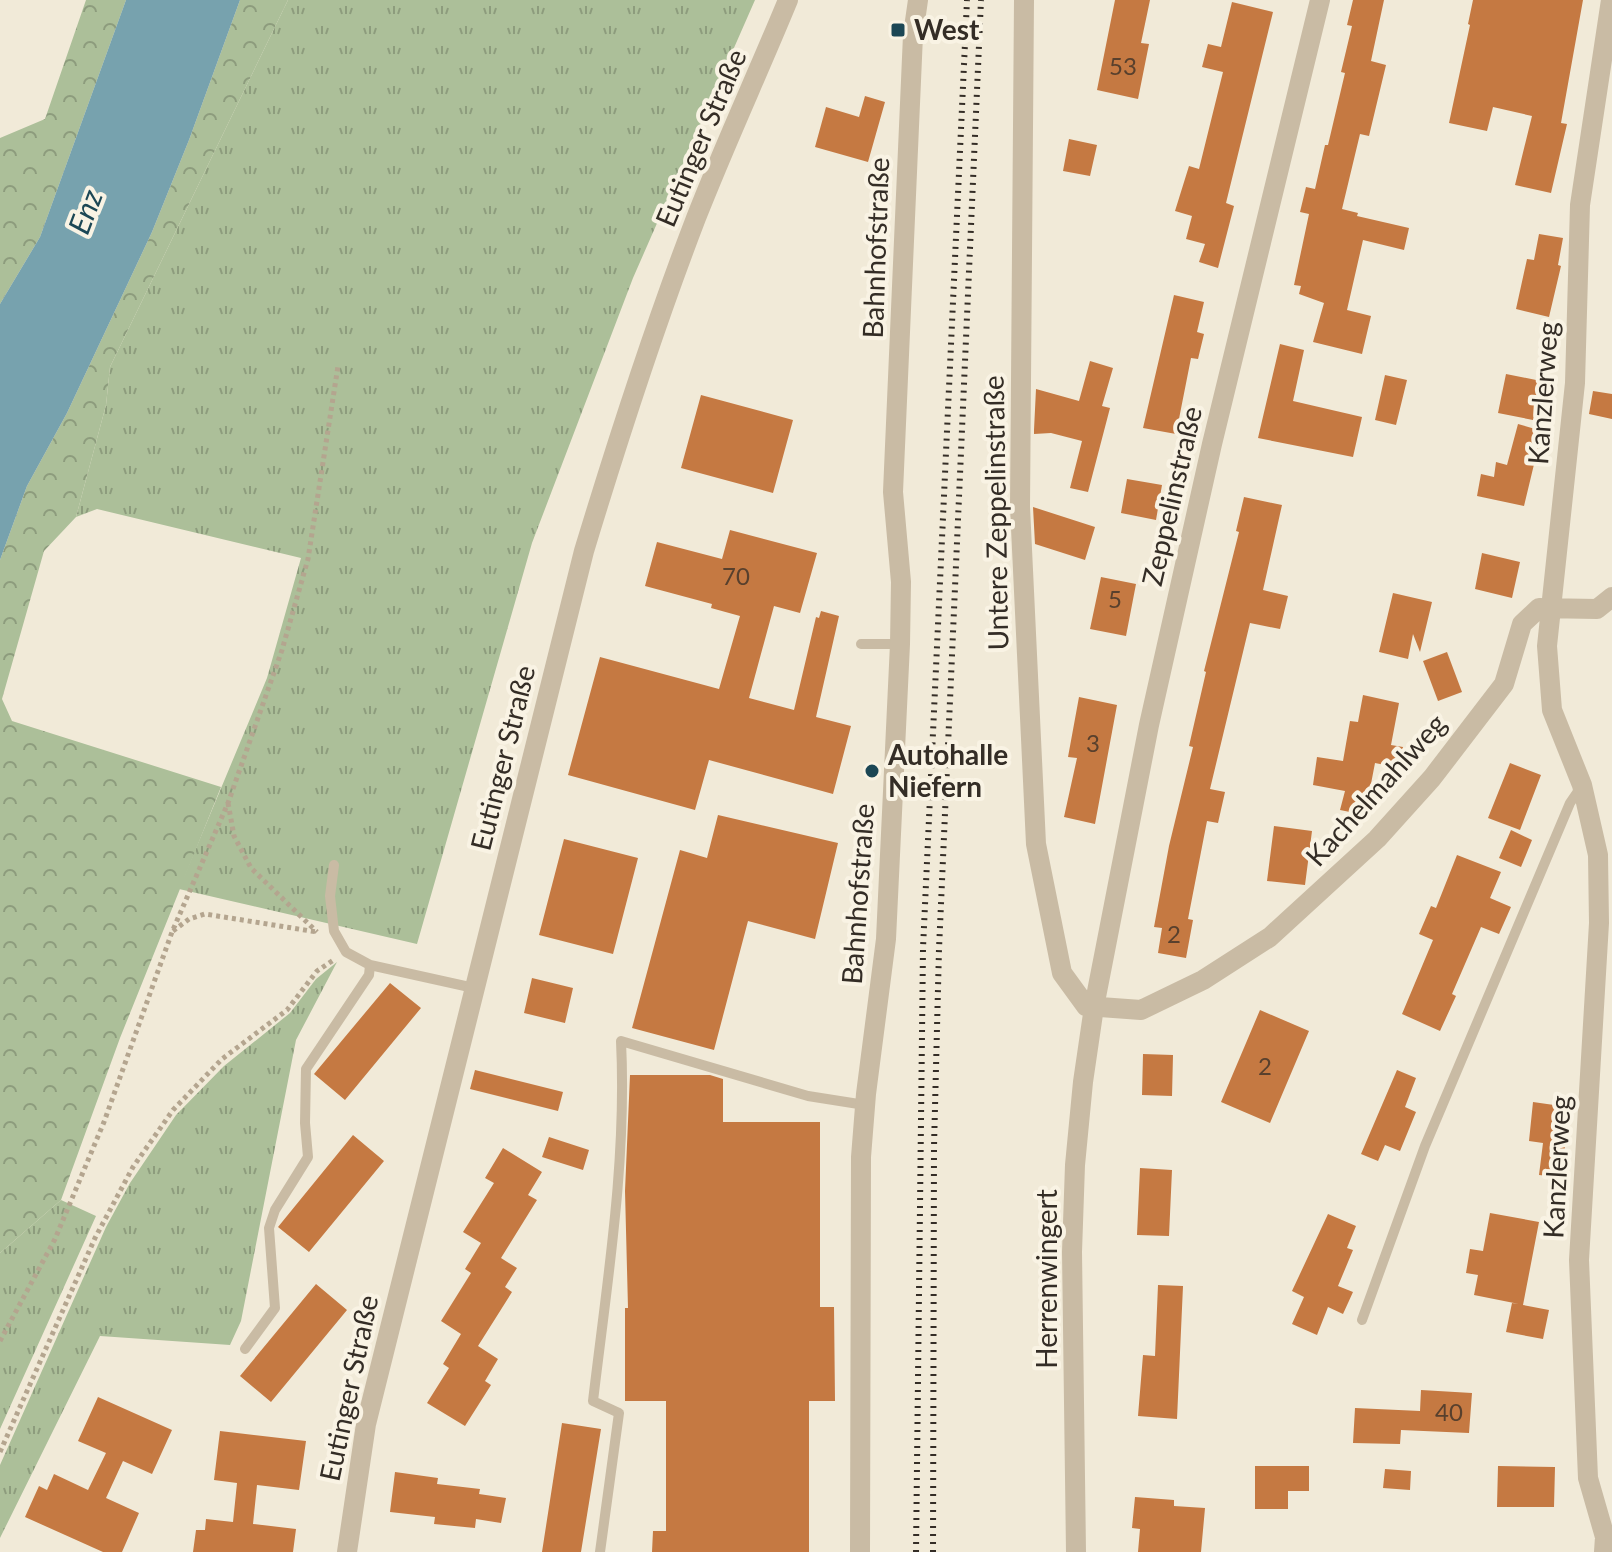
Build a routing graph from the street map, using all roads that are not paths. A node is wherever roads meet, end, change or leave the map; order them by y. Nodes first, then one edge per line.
1 (788, 0) edge
2 (918, 0) edge
3 (1024, 0) edge
4 (1320, 0) edge
5 (1611, 0) edge
6 (1612, 597) edge
7 (1551, 608) junction
8 (861, 644) dead end
9 (900, 644) junction
10 (1582, 785) junction
11 (334, 865) dead end
12 (370, 965) junction
13 (474, 988) junction
14 (1094, 1007) junction
15 (865, 1105) junction
16 (1362, 1320) dead end
17 (245, 1349) dead end
18 (1607, 1541) edge
19 (347, 1552) edge
20 (600, 1552) edge
21 (860, 1552) edge
22 (1076, 1552) edge

1 - 13 street, Eutinger Straße
2 - 9 street, Bahnhofstraße
3 - 14 street, Untere Zeppelinstraße
4 - 14 street, Zeppelinstraße
5 - 7 street, Kanzlerweg
6 - 7 street
7 - 10 street, Kanzlerweg
7 - 14 street, Kachelmahlweg
8 - 9 lane
9 - 15 street, Bahnhofstraße
10 - 16 lane
10 - 18 street, Kanzlerweg
11 - 12 lane
12 - 13 lane
12 - 17 lane
13 - 19 street, Eutinger Straße
14 - 22 street, Herrenwingert
15 - 20 lane
15 - 21 street, Bahnhofstraße

